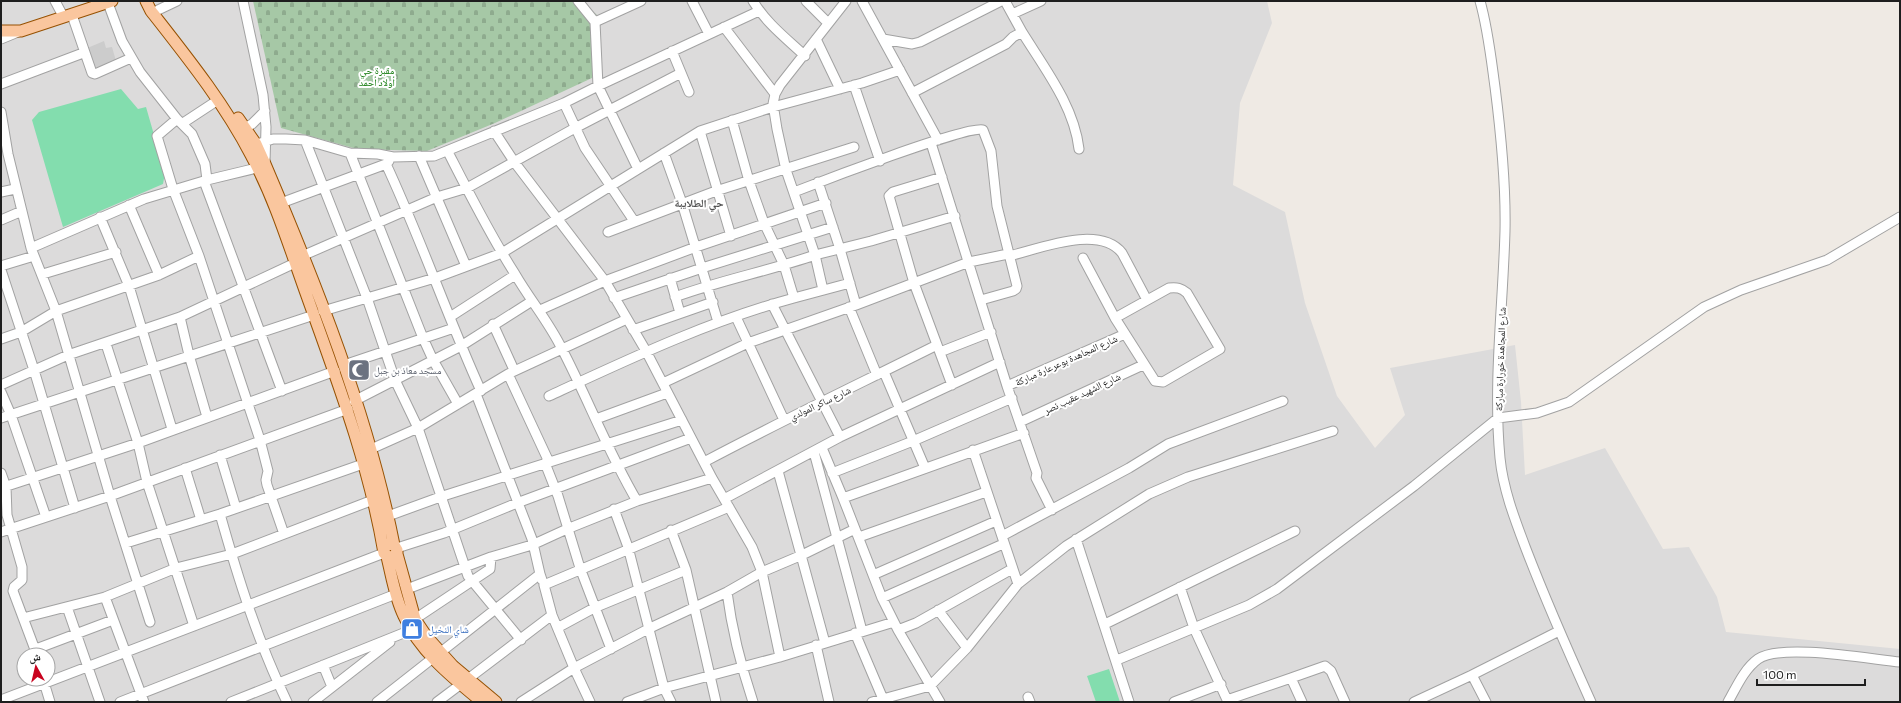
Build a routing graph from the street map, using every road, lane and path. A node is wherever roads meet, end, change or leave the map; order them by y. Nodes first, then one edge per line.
1 (55, 1) edge
2 (177, 1) edge
3 (243, 1) edge
4 (642, 1) edge
5 (692, 1) edge
6 (753, 1) edge
7 (806, 1) edge
8 (846, 1) edge
9 (862, 1) edge
10 (1002, 1) edge
11 (1005, 1) edge
12 (1040, 1) edge
13 (1480, 1) edge
14 (110, 2) edge
15 (147, 2) edge
16 (581, 2) edge
17 (158, 10) junction
18 (758, 10) junction
19 (1012, 14) junction
20 (67, 16) junction
21 (595, 22) junction
22 (828, 23) junction
23 (724, 27) junction
24 (1, 31) edge
25 (21, 31) junction
26 (1022, 32) junction
27 (709, 34) junction
28 (1, 39) edge
29 (816, 39) junction
30 (883, 39) junction
31 (672, 51) junction
32 (83, 53) junction
33 (805, 56) junction
34 (130, 58) junction
35 (900, 70) junction
36 (681, 73) junction
37 (1, 84) edge
38 (854, 85) junction
39 (598, 86) junction
40 (840, 89) junction
41 (689, 92) dead end
42 (912, 93) junction
43 (774, 94) junction
44 (218, 100) junction
45 (564, 103) junction
46 (773, 107) junction
47 (610, 110) junction
48 (264, 111) junction
49 (1, 112) edge
50 (732, 120) junction
51 (180, 121) junction
52 (575, 128) junction
53 (241, 130) junction
54 (494, 131) junction
55 (700, 131) junction
56 (305, 140) junction
57 (266, 141) junction
58 (935, 142) junction
59 (251, 146) junction
60 (854, 147) dead end
61 (1079, 149) dead end
62 (350, 152) junction
63 (448, 152) junction
64 (664, 153) junction
65 (4, 155) edge
66 (419, 156) junction
67 (393, 157) junction
68 (880, 161) junction
69 (515, 163) junction
70 (386, 164) junction
71 (261, 166) junction
72 (638, 169) junction
73 (786, 170) junction
74 (359, 175) junction
75 (942, 177) junction
76 (206, 180) junction
77 (749, 181) junction
78 (818, 182) junction
79 (610, 185) junction
80 (323, 188) junction
81 (467, 188) junction
82 (16, 189) junction
83 (173, 189) junction
84 (716, 190) junction
85 (1, 192) edge
86 (794, 192) junction
87 (437, 197) junction
88 (281, 203) junction
89 (682, 203) junction
90 (826, 203) junction
91 (129, 205) junction
92 (22, 211) junction
93 (408, 211) junction
94 (801, 212) junction
95 (955, 216) junction
96 (100, 217) junction
97 (1900, 217) edge
98 (557, 218) junction
99 (1, 220) edge
100 (634, 221) junction
101 (764, 223) junction
102 (379, 224) junction
103 (833, 227) junction
104 (608, 232) dead end
105 (901, 232) junction
106 (808, 235) junction
107 (731, 236) junction
108 (342, 239) junction
109 (774, 246) junction
110 (696, 247) junction
111 (840, 249) junction
112 (33, 252) junction
113 (116, 252) junction
114 (502, 253) junction
115 (815, 255) junction
116 (1008, 255) junction
117 (199, 256) junction
118 (1083, 258) dead end
119 (299, 259) junction
120 (969, 262) junction
121 (1, 266) edge
122 (466, 266) junction
123 (784, 266) junction
124 (702, 268) junction
125 (1, 270) edge
126 (43, 274) junction
127 (159, 275) junction
128 (515, 275) junction
129 (435, 278) junction
130 (670, 278) junction
131 (605, 281) junction
132 (850, 283) junction
133 (914, 283) junction
134 (707, 285) junction
135 (129, 286) junction
136 (403, 287) junction
137 (244, 288) junction
138 (823, 290) junction
139 (676, 297) junction
140 (367, 298) junction
141 (614, 298) junction
142 (794, 298) junction
143 (981, 300) junction
144 (1146, 300) junction
145 (214, 301) junction
146 (532, 301) junction
147 (713, 302) junction
148 (772, 304) junction
149 (852, 306) junction
150 (540, 310) junction
151 (56, 311) junction
152 (318, 313) junction
153 (680, 313) junction
154 (180, 317) junction
155 (450, 317) junction
156 (736, 317) junction
157 (1115, 318) junction
158 (627, 319) junction
159 (718, 322) junction
160 (493, 324) junction
161 (454, 328) junction
162 (786, 329) junction
163 (143, 330) junction
164 (633, 330) junction
165 (21, 332) junction
166 (260, 332) junction
167 (991, 332) junction
168 (1125, 334) junction
169 (423, 338) junction
170 (1, 339) edge
171 (227, 343) junction
172 (748, 343) junction
173 (106, 344) junction
174 (461, 346) junction
175 (562, 348) junction
176 (938, 349) junction
177 (384, 351) junction
178 (646, 351) junction
179 (189, 355) junction
180 (68, 356) junction
181 (433, 360) junction
182 (1000, 362) junction
183 (1143, 365) junction
184 (154, 367) junction
185 (340, 368) junction
186 (34, 370) junction
187 (511, 372) junction
188 (881, 374) junction
189 (118, 380) junction
190 (395, 380) junction
191 (578, 383) junction
192 (663, 383) junction
193 (1, 385) edge
194 (952, 385) junction
195 (1007, 386) junction
196 (282, 391) junction
197 (1, 392) edge
198 (80, 392) junction
199 (479, 393) junction
200 (667, 393) junction
201 (549, 396) dead end
202 (1012, 398) junction
203 (1283, 400) dead end
204 (248, 403) junction
205 (822, 403) junction
206 (44, 404) junction
207 (458, 404) junction
208 (351, 405) junction
209 (901, 409) junction
210 (11, 415) junction
211 (207, 417) junction
212 (1, 418) edge
213 (1498, 418) junction
214 (596, 419) junction
215 (682, 420) junction
216 (784, 420) junction
217 (1020, 422) junction
218 (418, 428) junction
219 (172, 429) junction
220 (1333, 431) dead end
221 (1024, 433) junction
222 (840, 437) junction
223 (691, 438) junction
224 (260, 440) junction
225 (913, 441) junction
226 (138, 443) junction
227 (607, 445) junction
228 (371, 449) junction
229 (818, 450) junction
230 (973, 450) junction
231 (99, 455) junction
232 (220, 455) junction
233 (704, 462) junction
234 (547, 463) junction
235 (363, 464) junction
236 (616, 466) junction
237 (63, 468) junction
238 (185, 468) junction
239 (925, 468) junction
240 (778, 471) junction
241 (1, 473) edge
242 (832, 473) junction
243 (508, 475) junction
244 (32, 478) junction
245 (712, 478) junction
246 (146, 482) junction
247 (4, 488) edge
248 (555, 489) junction
249 (986, 492) junction
250 (110, 496) junction
251 (271, 496) junction
252 (442, 496) junction
253 (843, 498) junction
254 (373, 500) junction
255 (637, 501) junction
256 (517, 502) junction
257 (726, 503) junction
258 (75, 508) junction
259 (236, 508) junction
260 (614, 510) junction
261 (1052, 510) junction
262 (220, 514) junction
263 (388, 516) junction
264 (46, 517) junction
265 (201, 520) junction
266 (996, 521) junction
267 (567, 529) junction
268 (452, 530) junction
269 (671, 530) junction
270 (5, 531) edge
271 (1296, 531) dead end
272 (163, 532) junction
273 (857, 533) junction
274 (284, 534) junction
275 (838, 538) junction
276 (1002, 540) junction
277 (1076, 540) junction
278 (126, 544) junction
279 (532, 545) junction
280 (628, 547) junction
281 (390, 551) junction
282 (232, 554) junction
283 (802, 555) junction
284 (491, 557) junction
285 (465, 567) junction
286 (176, 568) junction
287 (580, 568) junction
288 (1012, 569) junction
289 (686, 570) junction
290 (762, 572) junction
291 (540, 574) junction
292 (873, 575) junction
293 (471, 581) junction
294 (138, 582) junction
295 (544, 584) junction
296 (1018, 584) junction
297 (1180, 587) junction
298 (407, 589) junction
299 (640, 589) junction
300 (727, 592) junction
301 (396, 594) junction
302 (105, 597) junction
303 (882, 598) junction
304 (248, 605) junction
305 (67, 607) junction
306 (694, 607) junction
307 (594, 608) junction
308 (494, 609) junction
309 (938, 610) junction
310 (552, 615) junction
311 (23, 618) junction
312 (415, 619) junction
313 (113, 620) junction
314 (150, 622) dead end
315 (894, 622) junction
316 (1105, 624) junction
317 (194, 626) junction
318 (558, 627) junction
319 (650, 628) junction
320 (1194, 628) junction
321 (411, 630) junction
322 (898, 630) junction
323 (1559, 630) junction
324 (859, 632) junction
325 (77, 634) junction
326 (399, 634) junction
327 (521, 640) junction
328 (821, 644) junction
329 (263, 646) junction
330 (35, 647) edge
331 (48, 647) edge
332 (967, 648) junction
333 (610, 649) junction
334 (126, 652) junction
335 (437, 655) junction
336 (780, 657) junction
337 (1117, 660) junction
338 (1900, 662) edge
339 (323, 665) junction
340 (89, 667) junction
341 (574, 668) junction
342 (741, 668) junction
343 (710, 675) junction
344 (1472, 675) junction
345 (56, 678) edge
346 (1291, 678) junction
347 (464, 681) junction
348 (278, 683) junction
349 (1221, 684) junction
350 (930, 686) junction
351 (32, 687) edge
352 (45, 687) edge
353 (332, 687) junction
354 (664, 688) junction
355 (17, 694) junction
356 (142, 698) edge
357 (883, 699) junction
358 (1, 700) edge
359 (1228, 701) edge
360 (9, 702) edge
361 (50, 702) edge
362 (100, 702) edge
363 (120, 702) edge
364 (231, 702) edge
365 (287, 702) edge
366 (313, 702) edge
367 (377, 702) edge
368 (437, 702) edge
369 (482, 702) edge
370 (496, 702) edge
371 (520, 702) edge
372 (590, 702) edge
373 (627, 702) edge
374 (671, 702) edge
375 (716, 702) edge
376 (753, 702) edge
377 (830, 702) edge
378 (872, 702) edge
379 (940, 702) edge
380 (1129, 702) edge
381 (1174, 702) edge
382 (1302, 702) edge
383 (1345, 702) edge
384 (1414, 702) edge
385 (1486, 702) edge
386 (1591, 702) edge
387 (1728, 702) edge

1 - 20 street
2 - 17 street
3 - 48 street
4 - 21 street
5 - 27 street
6 - 18 street
7 - 22 street
8 - 22 street
9 - 30 street
10 - 30 street
11 - 19 street
12 - 19 street
13 - 213 street, شارع المجاهدة خورارة مباركة
14 - 20 main road
14 - 34 street
15 - 17 main road
15 - 44 main road
16 - 21 street
17 - 53 main road
18 - 23 street
18 - 33 street
19 - 26 street
20 - 25 main road
20 - 32 street
21 - 39 street
22 - 29 street
23 - 27 street
23 - 43 street
24 - 25 main road
25 - 28 street
26 - 42 street
26 - 61 street
27 - 31 street
29 - 33 street
29 - 40 street
30 - 35 street
31 - 36 street
31 - 39 street
32 - 34 street
32 - 37 street
33 - 43 street
34 - 51 street
35 - 38 street
35 - 42 street
36 - 41 street
36 - 47 street
38 - 40 street
38 - 68 street
39 - 45 street
39 - 47 street
40 - 46 street
42 - 58 street
43 - 46 street
44 - 51 street
44 - 53 main road
45 - 52 street
45 - 54 street
46 - 50 street
46 - 73 street
47 - 52 street
47 - 72 street
48 - 53 street
48 - 57 street
49 - 65 street
50 - 55 street
50 - 77 street
51 - 76 street
51 - 83 street
52 - 69 street
52 - 79 street
53 - 59 main road
54 - 63 street
54 - 69 street
55 - 64 street
55 - 84 street
56 - 57 street
56 - 62 street
56 - 80 street
57 - 59 street
57 - 71 street
58 - 68 street
58 - 75 street
58 - 116 street
59 - 71 main road
60 - 73 street
62 - 67 street
62 - 74 street
63 - 66 street
63 - 81 street
64 - 72 street
64 - 89 street
65 - 82 street
66 - 67 street
66 - 87 street
67 - 70 street
68 - 78 street
69 - 81 street
69 - 98 street
70 - 74 street
70 - 93 street
71 - 76 street
71 - 88 main road
71 - 119 main road
72 - 79 street
73 - 77 street
73 - 86 street
74 - 80 street
74 - 102 street
75 - 95 street
75 - 105 street
76 - 83 street
76 - 137 street
77 - 84 street
77 - 101 street
78 - 86 street
78 - 90 street
79 - 98 street
79 - 100 street
80 - 88 street
80 - 108 street
81 - 87 street
81 - 114 street
82 - 85 street
82 - 92 street
83 - 91 street
83 - 117 street
84 - 89 street
84 - 107 street
86 - 94 street
87 - 93 street
87 - 122 street
88 - 119 main road
89 - 100 street
89 - 110 street
90 - 94 street
90 - 103 street
91 - 96 street
91 - 127 street
92 - 99 street
92 - 112 street
93 - 102 street
93 - 129 street
94 - 101 street
94 - 106 street
95 - 105 street
95 - 120 street
96 - 112 street
96 - 113 street
97 - 213 street
98 - 114 street
98 - 131 street
100 - 104 street
101 - 107 street
101 - 109 street
102 - 108 street
102 - 136 street
103 - 106 street
103 - 111 street
105 - 111 street
105 - 133 street
106 - 109 street
106 - 115 street
107 - 110 street
108 - 119 street
108 - 140 street
109 - 123 street
109 - 124 street
110 - 124 street
110 - 131 street
111 - 115 street
111 - 132 street
112 - 121 street
112 - 126 street
113 - 126 street
113 - 135 street
114 - 122 street
114 - 128 street
115 - 123 street
115 - 138 street
116 - 120 street
116 - 143 street
116 - 144 street
117 - 127 street
117 - 145 street
118 - 157 street
119 - 137 street
119 - 152 main road
120 - 133 street
120 - 143 street
122 - 129 street
123 - 134 street
123 - 142 street
124 - 130 street
124 - 134 street
125 - 165 street
126 - 151 street
127 - 135 street
128 - 146 street
128 - 155 street
129 - 136 street
129 - 155 street
130 - 139 street
130 - 141 street
131 - 141 street
131 - 150 street
132 - 138 street
132 - 149 street
133 - 149 street
133 - 176 street
134 - 139 street
134 - 147 street
135 - 151 street
135 - 163 street
136 - 140 street
136 - 169 street
137 - 145 street
137 - 166 street
138 - 142 street
139 - 153 street
140 - 152 street
140 - 177 street
141 - 158 street
142 - 148 street
143 - 167 street
144 - 157 street
144 - 183 street
145 - 154 street
145 - 171 street
146 - 150 street
146 - 160 street
147 - 153 street
147 - 159 street
148 - 156 street
148 - 162 street
149 - 162 street
149 - 188 street
150 - 175 street
151 - 165 street
151 - 180 street
152 - 166 street
152 - 185 main road
153 - 164 street
154 - 163 street
154 - 179 street
155 - 161 street
156 - 159 street
156 - 172 street
157 - 168 street
158 - 164 street
158 - 175 street
159 - 178 street
160 - 174 street
160 - 187 street
161 - 169 street
161 - 174 street
162 - 172 street
162 - 205 street
163 - 173 street
163 - 184 street
164 - 178 street
165 - 170 street
165 - 186 street
166 - 171 street
166 - 196 street
167 - 176 street, شارع ساكر المولدي
167 - 182 street
168 - 183 street
168 - 195 street, شارع المجاهدة بوعرعارة مباركة
169 - 177 street
169 - 181 street
171 - 179 street
171 - 204 street
172 - 192 street
172 - 216 street
173 - 180 street
173 - 189 street
174 - 181 street
174 - 199 street
175 - 187 street
175 - 191 street
176 - 188 street, شارع ساكر المولدي
176 - 194 street
177 - 185 street
177 - 190 street
178 - 191 street
178 - 192 street
179 - 184 street
179 - 211 street
180 - 186 street
180 - 198 street
181 - 190 street
181 - 207 street
182 - 194 street
182 - 195 street
183 - 217 street, شارع الشهيد عقيب نصر
184 - 189 street
184 - 219 street
185 - 196 street
185 - 208 main road
186 - 193 street
186 - 206 street
187 - 199 street
187 - 234 street
188 - 205 street, شارع ساكر المولدي
188 - 209 street
189 - 198 street
189 - 226 street
190 - 208 street
190 - 218 street
191 - 201 street
191 - 214 street
192 - 200 street
194 - 209 street
195 - 202 street
196 - 204 street
197 - 210 street
198 - 206 street
198 - 231 street
199 - 207 street
199 - 243 street
200 - 214 street
200 - 215 street
202 - 217 street
202 - 225 street
203 - 261 street
204 - 211 street
204 - 224 street
205 - 216 street, شارع ساكر المولدي
205 - 222 street
206 - 210 street
206 - 237 street
207 - 218 street
208 - 224 street
208 - 228 main road
208 - 235 main road
209 - 222 street
209 - 225 street
210 - 212 street
210 - 244 street
211 - 219 street
213 - 320 street
213 - 323 street, شارع المجاهدة خورارة مباركة
214 - 227 street
215 - 223 street
215 - 227 street
216 - 233 street, شارع ساكر المولدي
217 - 221 street
218 - 228 street
218 - 252 street
219 - 226 street
220 - 277 street
221 - 230 street
221 - 261 street
222 - 229 street
223 - 233 street
223 - 236 street
224 - 232 street
224 - 251 street
225 - 239 street
225 - 242 street
226 - 231 street
226 - 246 street
227 - 234 street
227 - 236 street
228 - 263 main road
229 - 240 street
229 - 242 street
229 - 275 street
230 - 239 street
230 - 249 street
231 - 237 street
231 - 250 street
232 - 238 street
232 - 259 street
233 - 245 street
234 - 243 street
234 - 248 street
235 - 251 street
235 - 254 main road
236 - 248 street
236 - 255 street
237 - 244 street
237 - 258 street
238 - 246 street
238 - 265 street
239 - 253 street
240 - 257 street
240 - 283 street
241 - 247 street
242 - 253 street
243 - 252 street
243 - 256 street
244 - 247 street
244 - 264 street
245 - 255 street
245 - 257 street
246 - 250 street
246 - 272 street
247 - 270 street
248 - 256 street
248 - 267 street
249 - 266 street
249 - 273 street
250 - 258 street
250 - 278 street
251 - 259 street
251 - 274 street
252 - 263 street
252 - 268 street
253 - 273 street
254 - 274 street
254 - 281 main road
255 - 260 street
256 - 268 street
256 - 279 street
257 - 269 street
257 - 290 street
258 - 264 street
259 - 262 street
260 - 267 street
260 - 280 street
261 - 276 street
262 - 265 street
262 - 282 street
263 - 281 main road
264 - 270 street
265 - 272 street
266 - 276 street
266 - 292 street
267 - 279 street
267 - 287 street
268 - 281 street
268 - 285 street
269 - 280 street
269 - 289 street
270 - 311 street
271 - 297 street
272 - 278 street
272 - 286 street
273 - 275 street
273 - 292 street
274 - 282 street
275 - 283 street
275 - 324 street
276 - 288 street
276 - 303 street
277 - 296 street
277 - 316 street
278 - 294 street
279 - 284 street
279 - 291 street
280 - 287 street
280 - 299 street
281 - 298 main road
281 - 301 main road
281 - 304 street
282 - 286 street
282 - 304 street
283 - 290 street
283 - 328 street
284 - 285 street
284 - 293 street
285 - 293 street
285 - 298 street
286 - 294 street
286 - 317 street
287 - 295 street
287 - 307 street
288 - 296 street
288 - 309 street
289 - 299 street
289 - 306 street
290 - 300 street
290 - 336 street
291 - 295 street
291 - 308 street
292 - 303 street
293 - 308 street
293 - 312 street
294 - 302 street
294 - 314 street
295 - 310 street
296 - 332 street
297 - 316 street
297 - 320 street
298 - 312 main road
299 - 307 street
299 - 319 street
300 - 306 street
300 - 342 street
301 - 321 main road
301 - 329 street
302 - 305 street
302 - 313 street
303 - 315 street
304 - 317 street
304 - 329 street
305 - 311 street
305 - 325 street
306 - 319 street
306 - 343 street
307 - 318 street
307 - 333 street
308 - 327 street
308 - 335 street
309 - 322 street
309 - 332 street
310 - 318 street
310 - 327 street
311 - 330 street
312 - 335 main road
313 - 325 street
313 - 334 street
315 - 322 street
315 - 324 street
316 - 337 street
317 - 334 street
318 - 341 street
319 - 333 street
319 - 354 street
320 - 337 street
320 - 349 street
321 - 326 street
321 - 335 main road
322 - 350 street
323 - 344 street
323 - 386 street, شارع المجاهدة خورارة مباركة
324 - 328 street
324 - 357 street
325 - 331 street
325 - 340 street
326 - 339 street
326 - 353 street
327 - 347 street
328 - 336 street
328 - 377 street
329 - 348 street
329 - 356 street
332 - 350 street
333 - 341 street
334 - 340 street
334 - 356 street
335 - 347 main road
335 - 367 street
336 - 342 street
337 - 380 street
338 - 387 street
339 - 348 street
339 - 353 street
340 - 345 street
340 - 362 street
341 - 371 street
341 - 372 street
342 - 343 street
342 - 376 street
343 - 354 street
343 - 375 street
344 - 384 street
344 - 385 street
346 - 359 street
346 - 382 street
346 - 383 street
347 - 368 street
347 - 369 main road
347 - 370 main road
348 - 364 street
348 - 365 street
349 - 359 street
349 - 381 street
350 - 357 street
350 - 379 street
351 - 355 street
352 - 361 street
353 - 366 street
354 - 373 street
354 - 374 street
355 - 358 street
355 - 360 street
356 - 363 street
357 - 378 street

